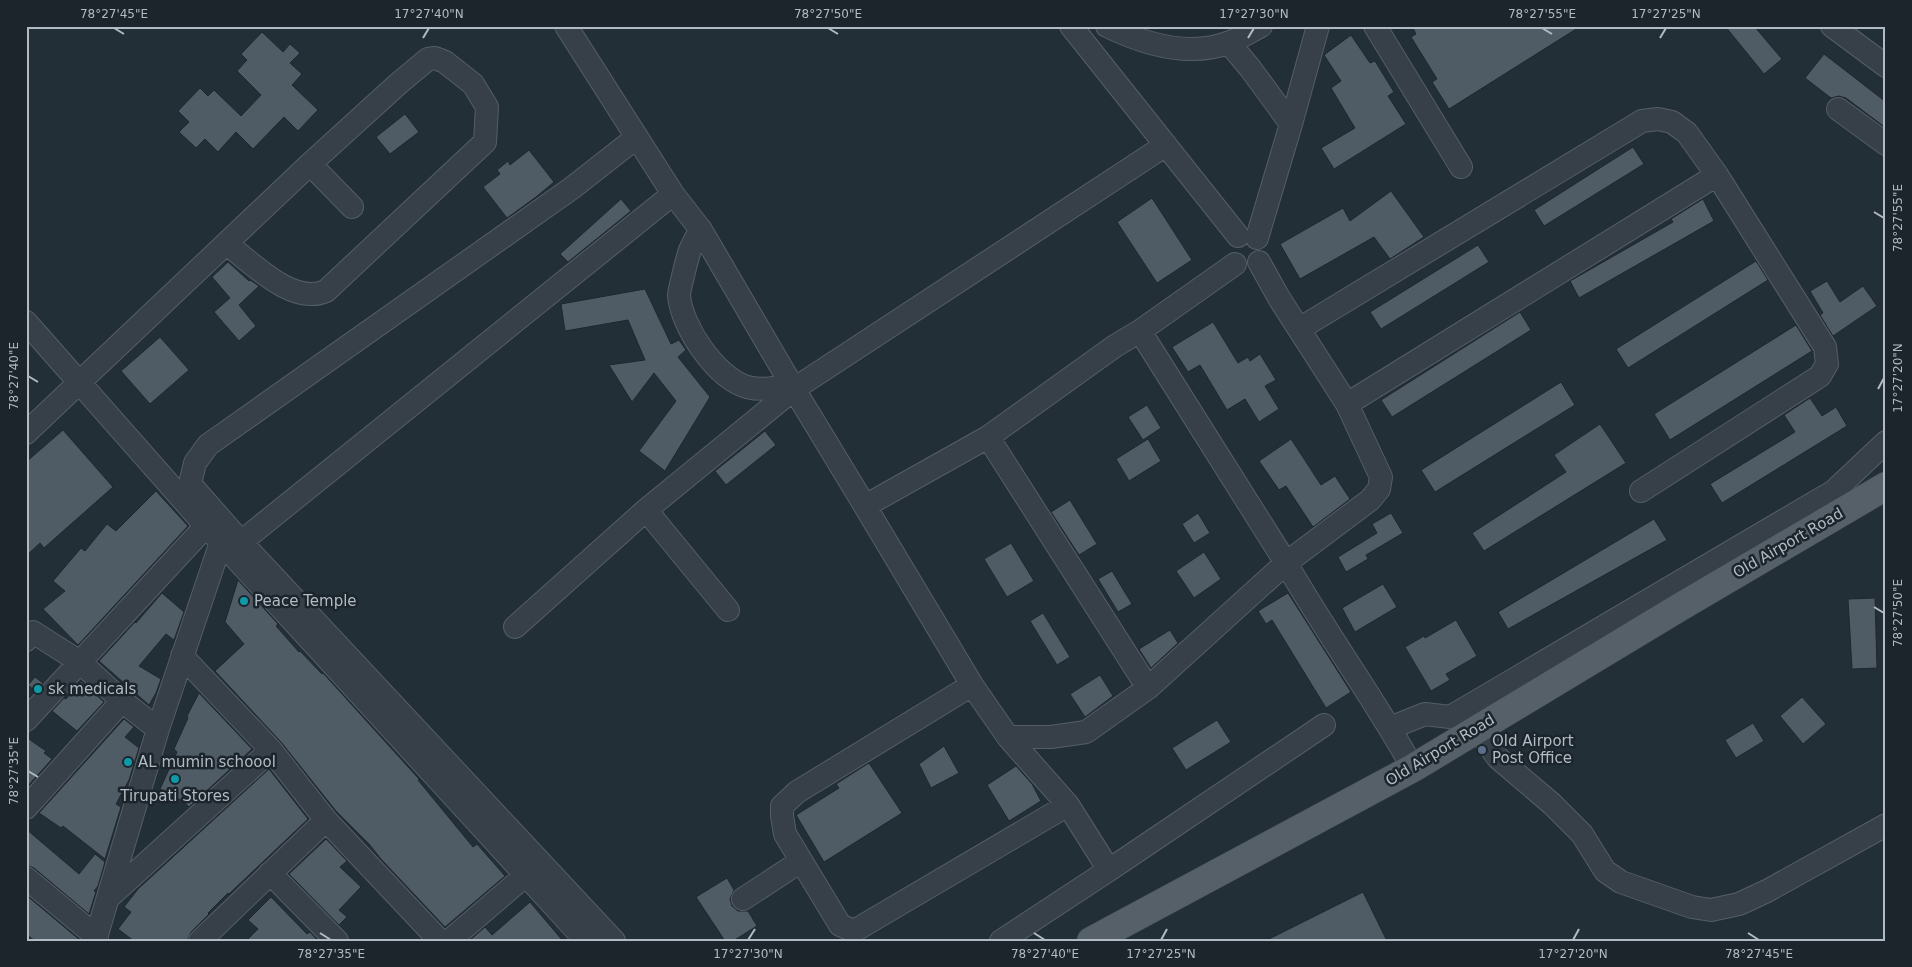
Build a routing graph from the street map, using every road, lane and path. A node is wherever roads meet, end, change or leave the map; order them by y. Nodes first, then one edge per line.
1 (566, 26) edge
2 (1071, 26) edge
3 (1107, 26) edge
4 (1261, 26) edge
5 (1318, 26) edge
6 (1375, 26) edge
7 (1832, 26) edge
8 (1229, 42) junction
9 (1886, 66) edge
10 (1838, 109) dead end
11 (1291, 124) junction
12 (637, 136) junction
13 (1886, 144) edge
14 (1166, 145) junction
15 (310, 164) junction
16 (1461, 167) dead end
17 (1717, 176) junction
18 (673, 194) junction
19 (352, 207) dead end
20 (701, 230) junction
21 (1248, 237) junction
22 (227, 244) junction
23 (1259, 262) junction
24 (1235, 264) junction
25 (26, 322) edge
26 (1299, 329) junction
27 (1140, 331) junction
28 (80, 384) junction
29 (793, 386) junction
30 (1347, 404) junction
31 (26, 433) edge
32 (988, 437) junction
33 (1886, 442) edge
34 (1886, 486) edge
35 (1641, 491) dead end
36 (866, 506) junction
37 (646, 510) junction
38 (223, 536) junction
39 (1286, 563) junction
40 (728, 610) dead end
41 (515, 627) dead end
42 (26, 640) edge
43 (182, 656) junction
44 (80, 662) junction
45 (972, 684) junction
46 (1148, 688) junction
47 (122, 701) junction
48 (26, 720) edge
49 (1324, 725) dead end
50 (1390, 728) junction
51 (1478, 728) junction
52 (158, 729) junction
53 (1008, 737) junction
54 (272, 750) junction
55 (1413, 768) junction
56 (1068, 806) junction
57 (26, 808) edge
58 (326, 820) junction
59 (1886, 825) edge
60 (802, 861) junction
61 (1109, 870) junction
62 (270, 873) junction
63 (526, 875) junction
64 (26, 878) edge
65 (108, 898) junction
66 (743, 898) dead end
67 (96, 939) edge
68 (200, 941) edge
69 (337, 941) edge
70 (440, 941) edge
71 (449, 941) edge
72 (586, 941) edge
73 (614, 941) edge
74 (1001, 941) edge
75 (1091, 941) edge

1 - 12 street
2 - 14 street
3 - 8 street
4 - 8 street
5 - 11 street
6 - 16 street
7 - 9 street
8 - 11 street
10 - 13 street
11 - 21 street
12 - 18 street
12 - 38 street
14 - 21 street
14 - 29 street
15 - 19 street
15 - 22 street
15 - 22 street
17 - 26 street
17 - 30 street
17 - 35 street
18 - 20 street
18 - 38 street
20 - 29 street
20 - 29 street
21 - 23 street
21 - 24 street
22 - 28 street
23 - 24 street
23 - 26 street
24 - 27 street
25 - 28 street
26 - 30 street
27 - 32 street
27 - 39 street
28 - 31 street
28 - 38 street
29 - 36 street
29 - 37 street
30 - 39 street
32 - 36 street
32 - 46 street
33 - 50 street
34 - 51 main road, Old Airport Road
36 - 45 street
37 - 40 street
37 - 41 street
38 - 43 street
38 - 44 street
38 - 63 street
38 - 73 street
39 - 46 street
39 - 50 street
42 - 44 street
43 - 52 street
43 - 54 street
44 - 47 street
44 - 48 street
45 - 53 street
45 - 60 street
46 - 53 street
47 - 52 street
47 - 57 street
49 - 61 street
50 - 55 street
51 - 55 main road, Old Airport Road
51 - 59 street
52 - 65 street
53 - 56 street
54 - 58 street
54 - 65 street
55 - 75 main road, Old Airport Road
56 - 60 street
56 - 61 street
58 - 62 street
58 - 70 street
60 - 66 street
61 - 74 street
62 - 68 street
62 - 69 street
63 - 71 street
63 - 72 street
64 - 67 street
65 - 67 street

